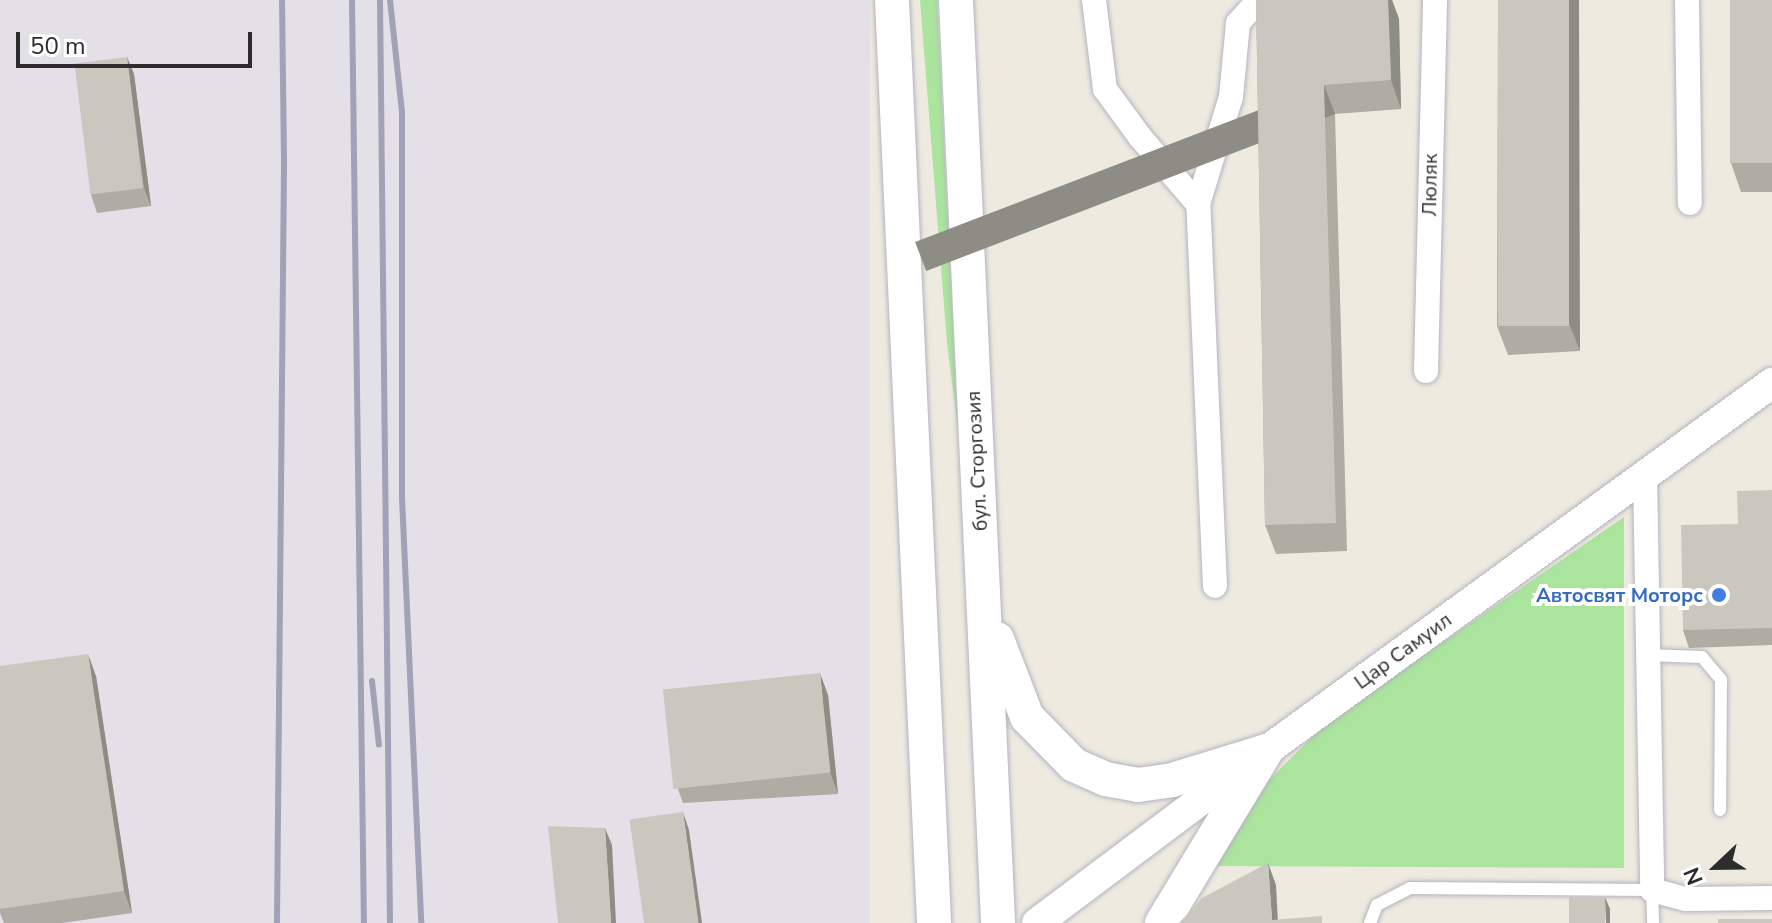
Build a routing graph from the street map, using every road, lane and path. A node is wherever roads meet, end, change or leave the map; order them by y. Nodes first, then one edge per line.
1 (892, 0) edge
2 (956, 0) edge
3 (1094, 0) edge
4 (1259, 0) edge
5 (1435, 0) edge
6 (1687, 0) edge
7 (1690, 203) dead end
8 (1198, 204) junction
9 (1426, 371) dead end
10 (1772, 383) edge
11 (1645, 473) junction
12 (981, 546) junction
13 (1215, 586) dead end
14 (1646, 655) junction
15 (1266, 751) junction
16 (1720, 810) dead end
17 (1652, 890) junction
18 (1772, 898) edge
19 (934, 923) edge
20 (998, 923) edge
21 (1037, 923) edge
22 (1162, 923) edge
23 (1370, 923) edge
24 (1653, 923) edge

1 - 19 main road
2 - 12 main road, бул. Сторгозия
3 - 8 street
4 - 8 street
5 - 9 street, Люляк
6 - 7 street
8 - 13 street
10 - 11 street, Цар Самуил
11 - 14 street
11 - 15 street, Цар Самуил
12 - 15 main road
12 - 20 main road, бул. Сторгозия
14 - 16 lane
14 - 17 street
15 - 21 street, Цар Самуил
15 - 22 main road
17 - 18 street
17 - 23 lane
17 - 24 lane

